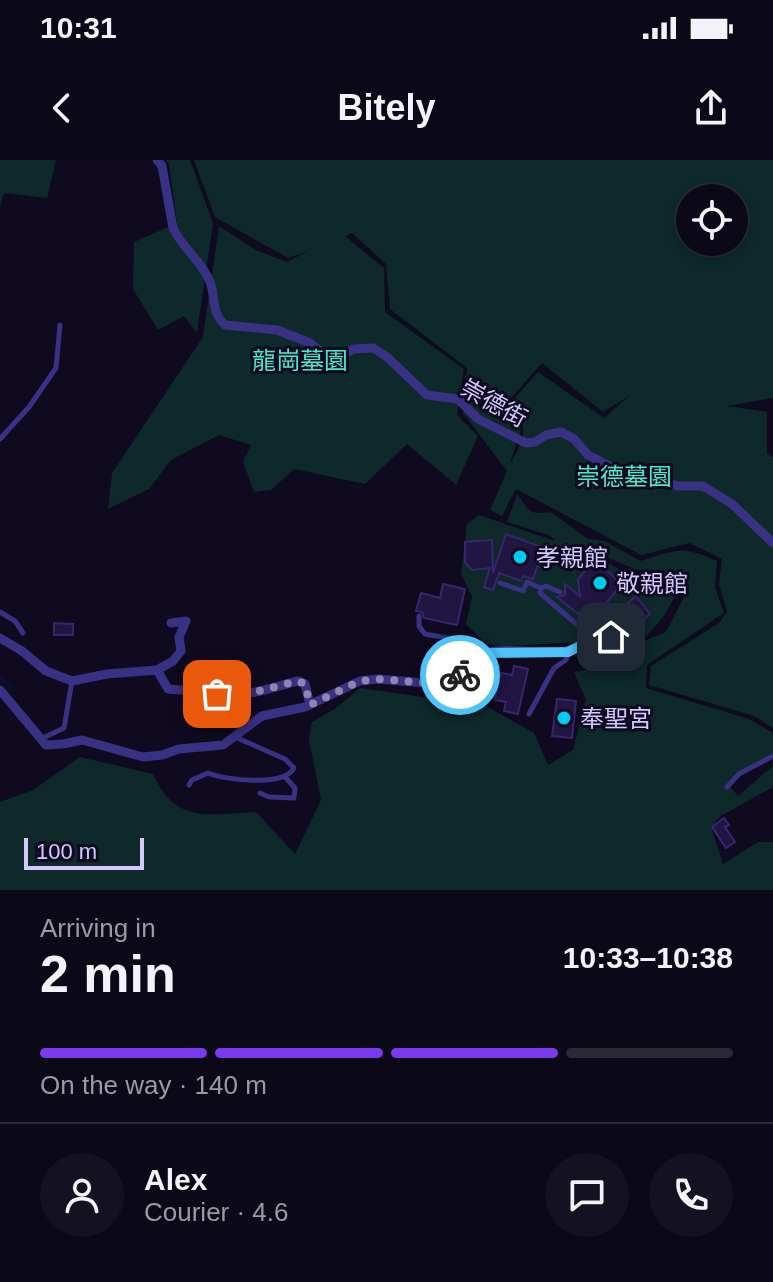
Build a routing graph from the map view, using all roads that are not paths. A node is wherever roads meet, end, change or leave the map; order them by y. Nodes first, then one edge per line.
1 (157, 160) edge
2 (60, 325) dead end
3 (0, 439) edge
4 (773, 543) edge
5 (500, 583) dead end
6 (541, 588) junction
7 (560, 592) dead end
8 (0, 612) edge
9 (419, 616) dead end
10 (171, 623) dead end
11 (23, 633) dead end
12 (611, 637) dead end
13 (0, 638) edge
14 (584, 644) junction
15 (568, 652) junction
16 (482, 654) junction
17 (157, 670) junction
18 (72, 681) junction
19 (0, 690) edge
20 (310, 705) junction
21 (529, 714) dead end
22 (235, 737) junction
23 (40, 739) junction
24 (773, 756) edge
25 (285, 777) junction
26 (189, 785) dead end
27 (727, 787) dead end
28 (260, 793) dead end

1 - 4 street, 崇德街
2 - 3 lane
5 - 6 lane
6 - 7 lane
6 - 14 lane
8 - 11 lane
9 - 16 lane
10 - 17 street
12 - 14 lane
13 - 18 street
14 - 15 street
15 - 16 street
15 - 21 lane
16 - 20 street
17 - 18 street
17 - 20 street
18 - 23 lane
19 - 23 street
20 - 22 street
22 - 23 street
22 - 25 lane
24 - 27 lane
25 - 26 lane
25 - 28 lane

